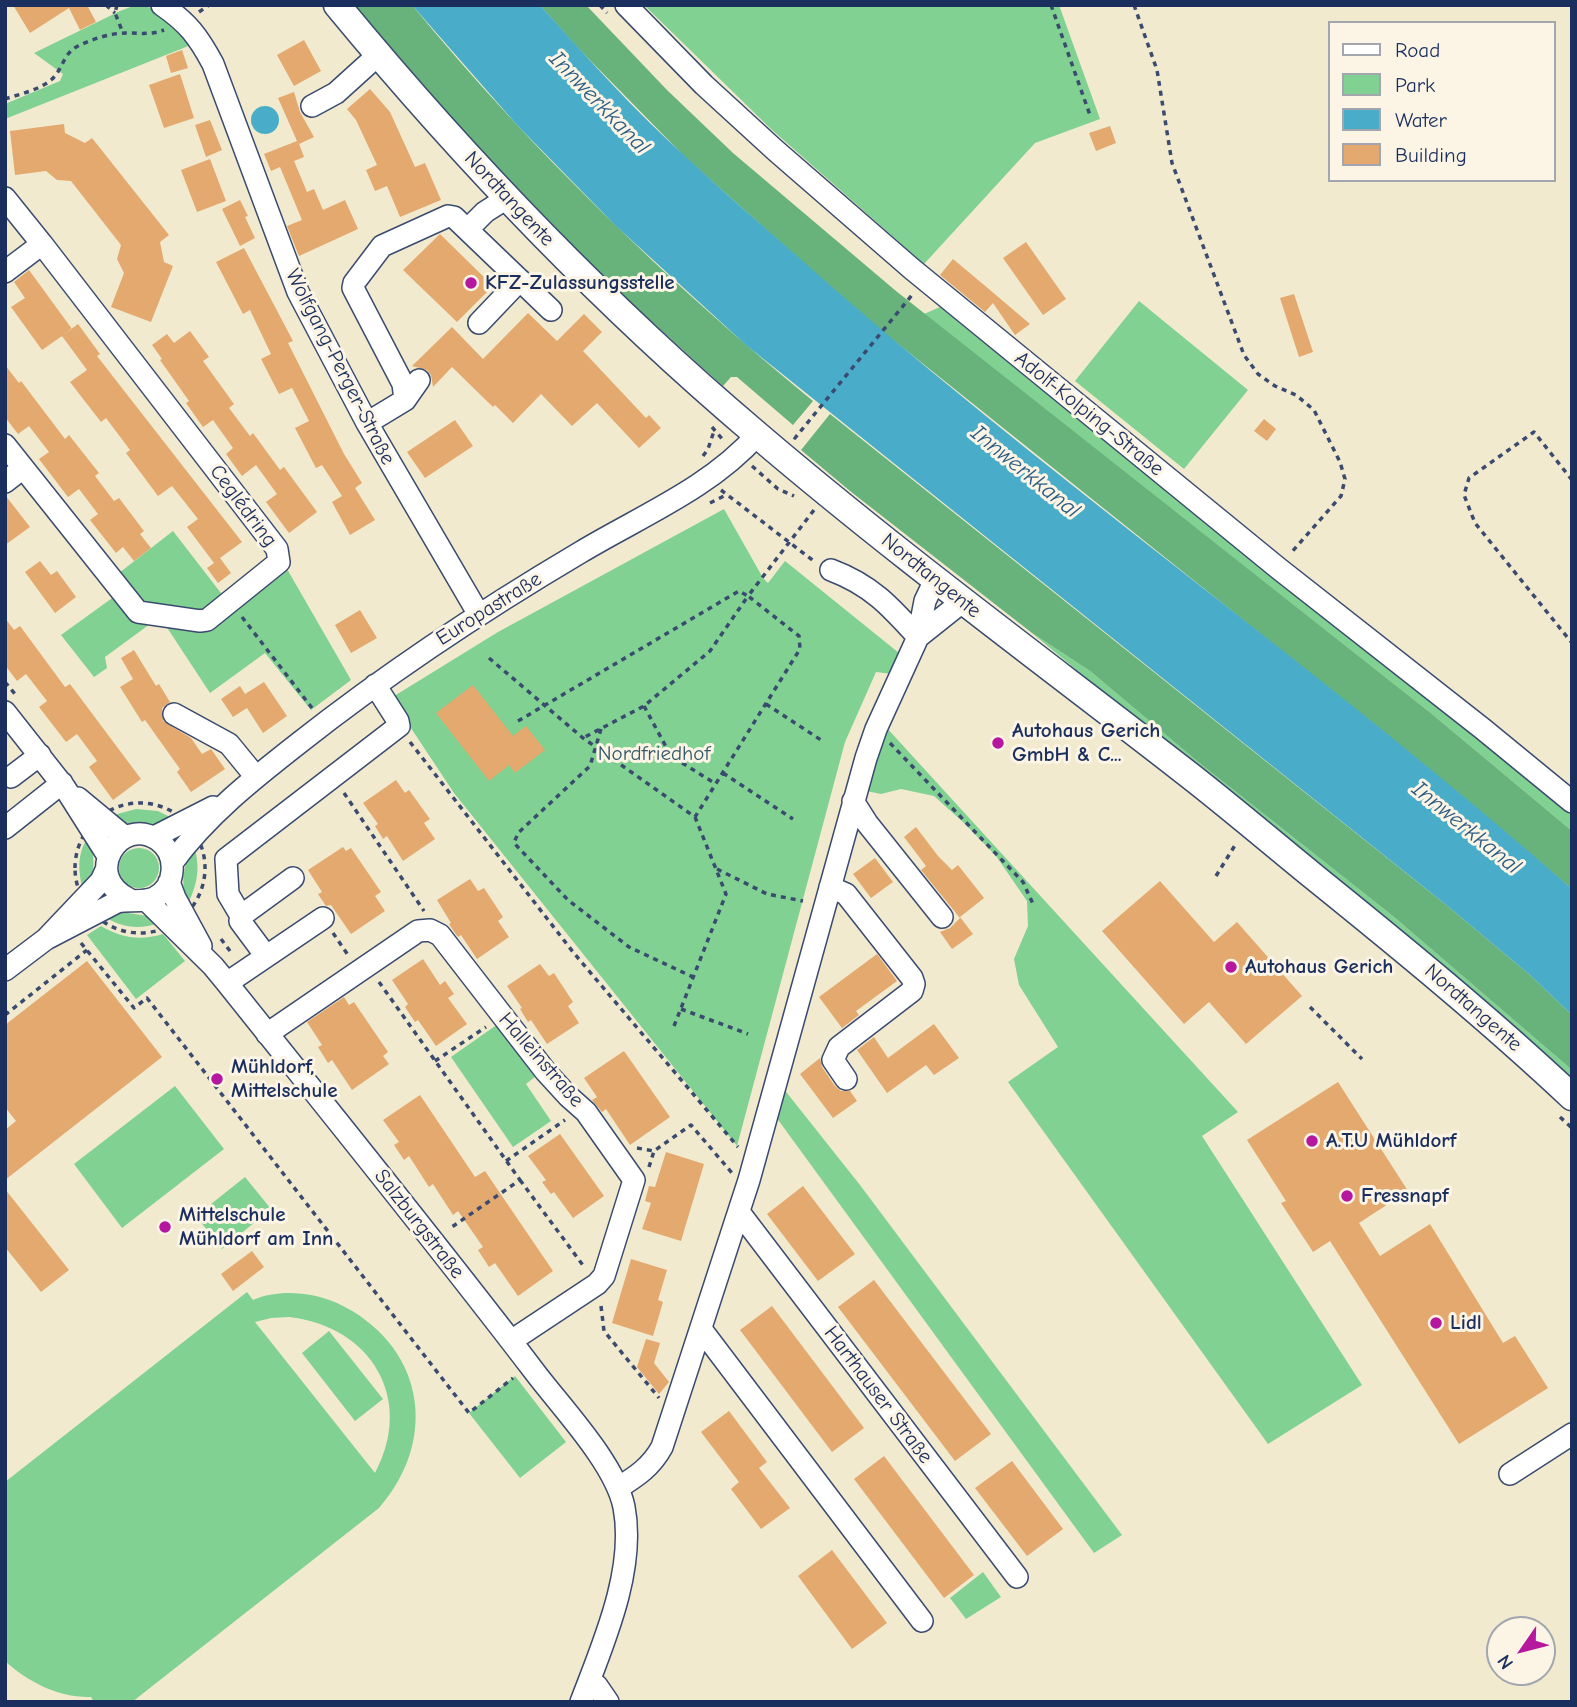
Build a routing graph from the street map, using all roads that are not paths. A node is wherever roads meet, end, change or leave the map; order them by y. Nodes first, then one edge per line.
1 (162, 5) edge
2 (337, 5) edge
3 (626, 5) edge
4 (378, 55) junction
5 (312, 106) dead end
6 (5, 198) edge
7 (507, 198) junction
8 (468, 229) junction
9 (42, 244) junction
10 (5, 272) edge
11 (520, 280) junction
12 (551, 310) dead end
13 (479, 323) dead end
14 (419, 380) dead end
15 (405, 400) junction
16 (367, 423) junction
17 (757, 435) junction
18 (5, 445) edge
19 (23, 468) junction
20 (5, 482) edge
21 (831, 570) road end
22 (935, 580) junction
23 (962, 602) junction
24 (478, 613) junction
25 (918, 637) junction
26 (375, 685) junction
27 (5, 712) edge
28 (174, 714) dead end
29 (40, 755) junction
30 (11, 777) dead end
31 (256, 777) junction
32 (63, 786) junction
33 (853, 801) junction
34 (1572, 802) edge
35 (94, 822) junction
36 (5, 828) edge
37 (191, 829) junction
38 (125, 837) junction
39 (154, 837) junction
40 (107, 863) junction
41 (171, 872) junction
42 (293, 878) dead end
43 (830, 887) junction
44 (137, 900) junction
45 (88, 908) junction
46 (241, 916) junction
47 (942, 917) dead end
48 (323, 918) road end
49 (178, 921) junction
50 (267, 956) junction
51 (6, 967) edge
52 (227, 983) junction
53 (267, 1034) junction
54 (846, 1079) dead end
55 (1562, 1103) edge
56 (739, 1212) junction
57 (701, 1329) junction
58 (511, 1340) junction
59 (1572, 1434) edge
60 (1510, 1474) dead end
61 (618, 1488) junction
62 (1017, 1577) dead end
63 (922, 1622) dead end
64 (589, 1681) junction
65 (581, 1702) edge
66 (608, 1702) edge

1 - 16 street, Wolfgang-Perger-Straße
2 - 4 main road, Nordtangente
3 - 34 street, Adolf-Kolping-Straße
4 - 5 street
4 - 7 main road, Nordtangente
6 - 9 street, Ceglédring
7 - 8 street
7 - 17 main road, Nordtangente
8 - 11 street
8 - 15 street
9 - 10 street
9 - 19 street, Ceglédring
11 - 12 street
11 - 13 street
14 - 15 street
15 - 16 street
16 - 24 street, Wolfgang-Perger-Straße
17 - 22 main road, Nordtangente
17 - 24 street, Europastraße
18 - 19 street, Ceglédring
19 - 20 street
21 - 25 street
22 - 23 main road, Nordtangente
22 - 25 street
23 - 25 street
23 - 55 main road, Nordtangente
24 - 26 street, Europastraße
25 - 33 street
26 - 31 street, Europastraße
26 - 46 street
27 - 29 street
28 - 31 street
29 - 30 street
29 - 32 street
31 - 37 street, Europastraße
32 - 35 street
32 - 36 street
33 - 43 street
33 - 47 street
35 - 38 street
35 - 40 street
37 - 39 street, Europastraße
37 - 41 street, Europastraße
38 - 39 street
38 - 40 street
39 - 41 street
40 - 44 street
40 - 45 street
41 - 44 street
41 - 49 street, Salzburgstraße
42 - 46 street
43 - 54 street
43 - 56 street
44 - 45 street
44 - 49 street, Salzburgstraße
45 - 51 street
46 - 50 street
48 - 50 street
49 - 52 street, Salzburgstraße
50 - 52 street
52 - 53 street, Salzburgstraße
53 - 58 street, Salzburgstraße
53 - 58 street, Halleinstraße
56 - 57 street
56 - 62 street, Harthauser Straße
57 - 61 street
57 - 63 street
58 - 61 street, Salzburgstraße
59 - 60 street
61 - 64 street
64 - 65 street
64 - 66 street

